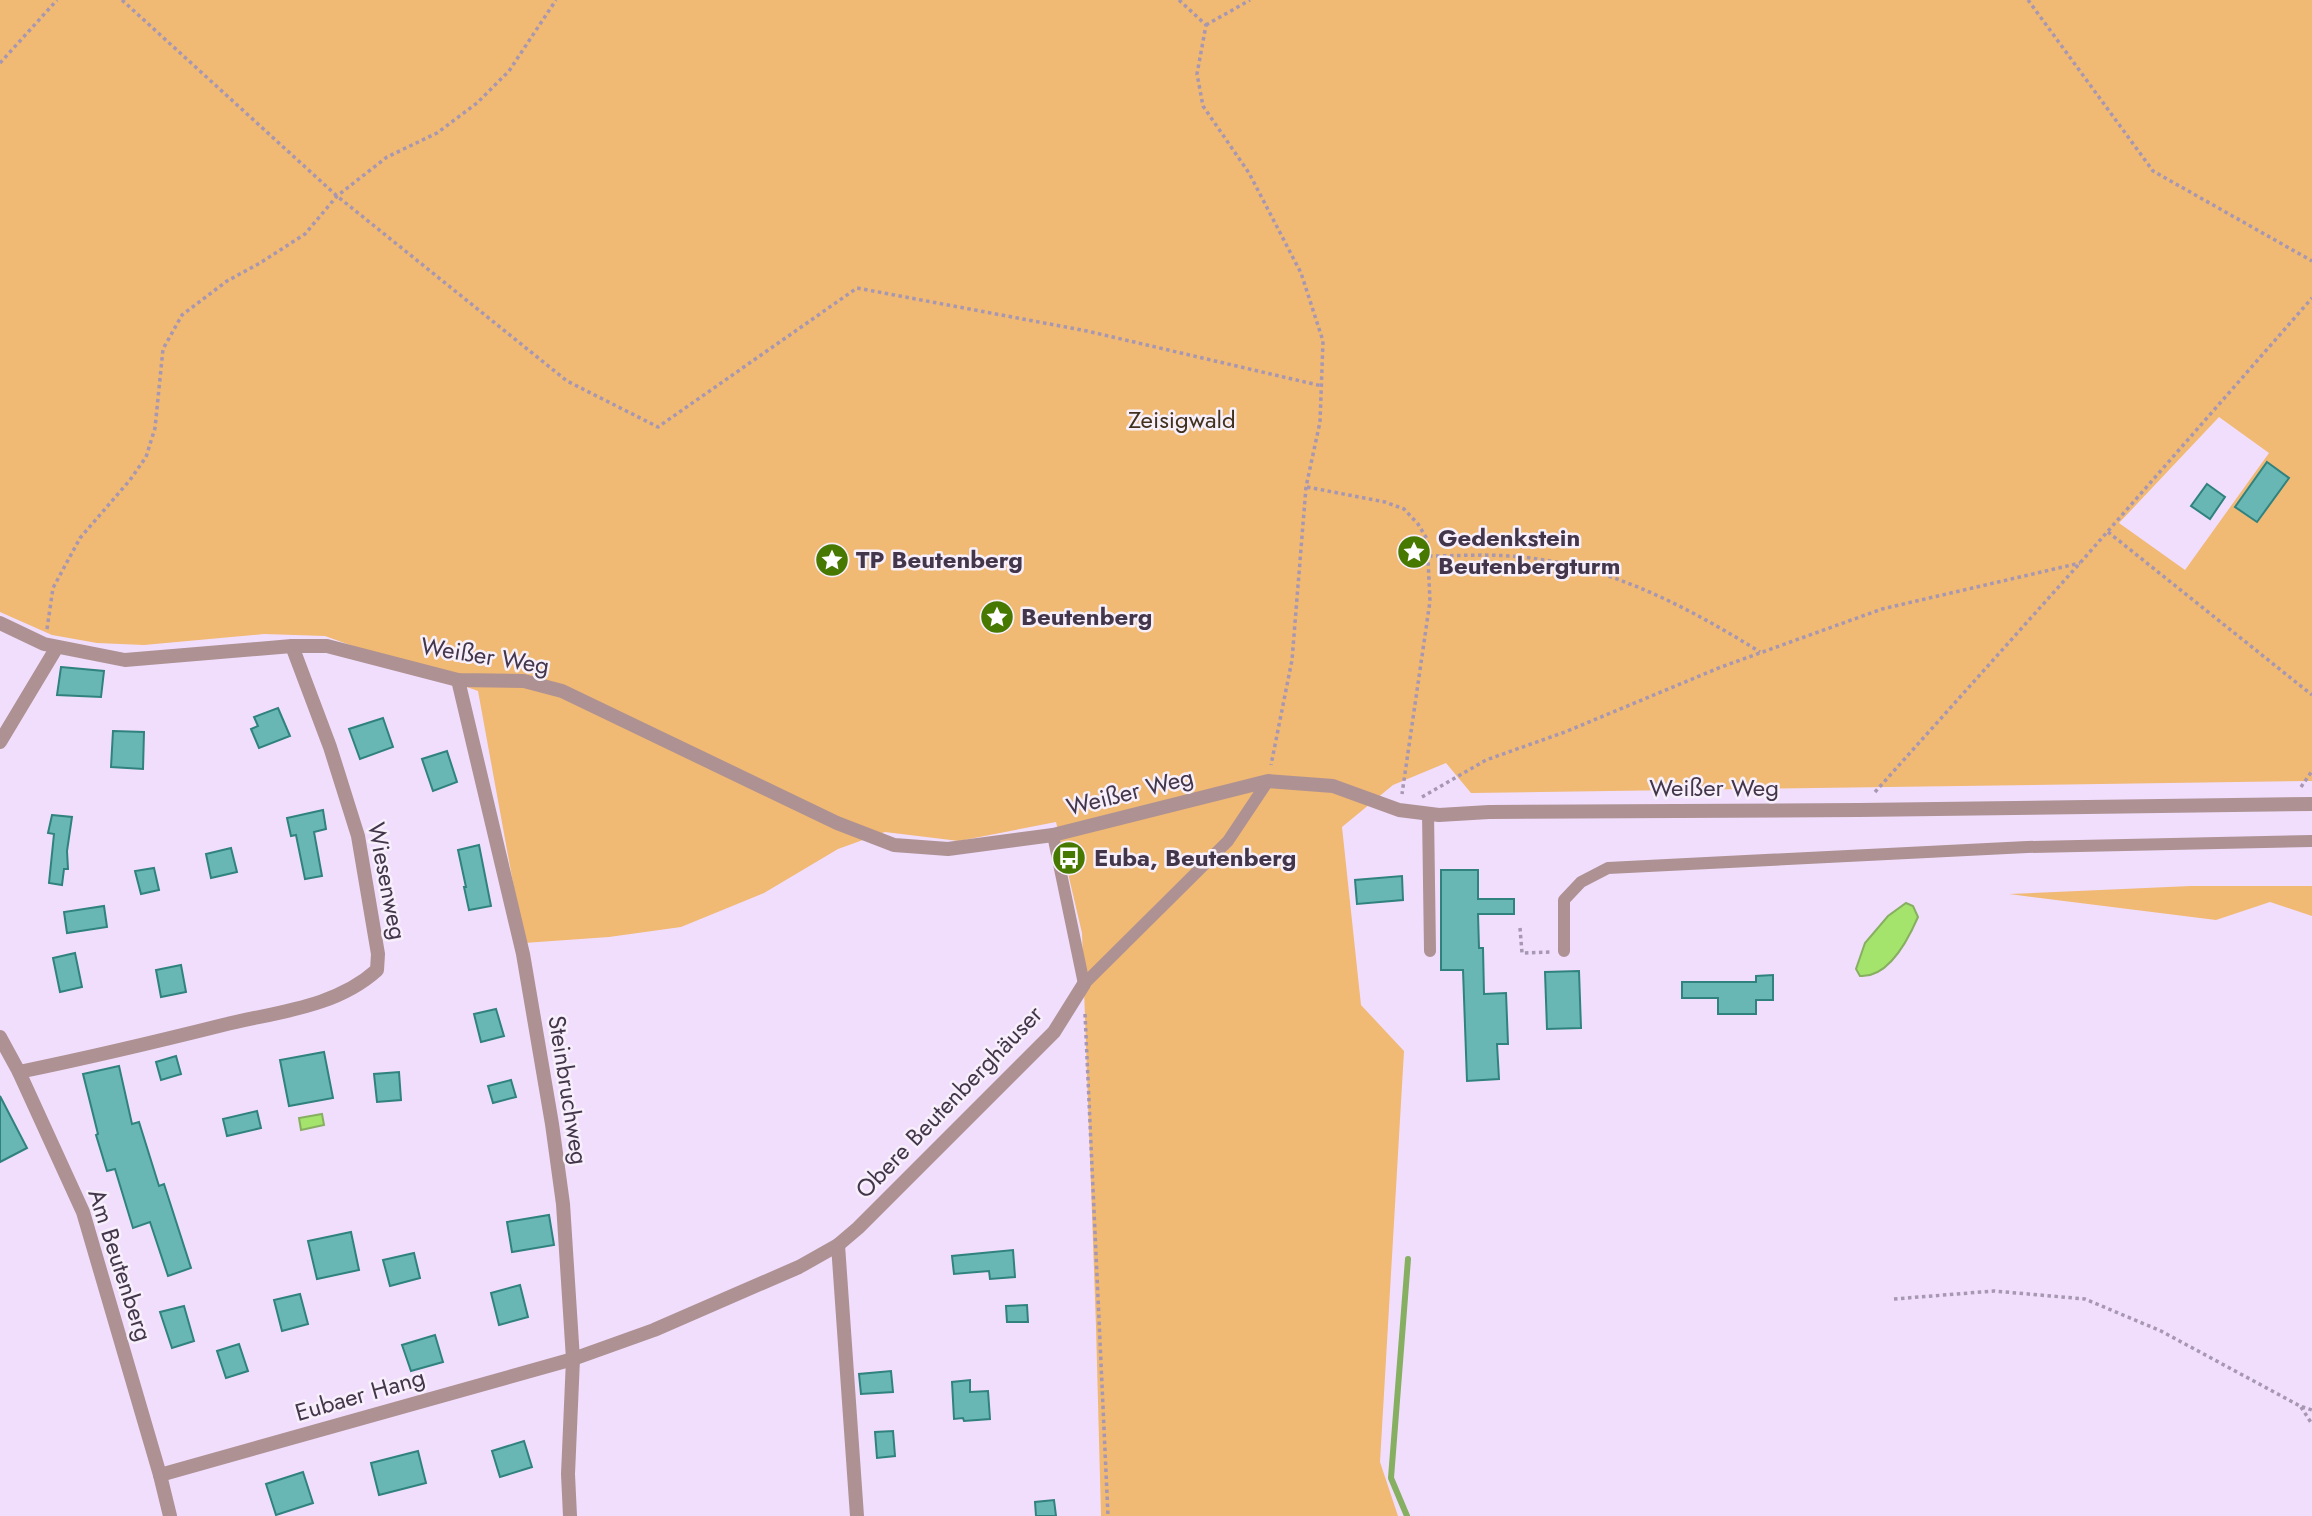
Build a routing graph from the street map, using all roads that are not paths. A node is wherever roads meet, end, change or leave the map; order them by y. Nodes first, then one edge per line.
1 (0, 623) edge
2 (50, 645) junction
3 (292, 646) junction
4 (458, 680) junction
5 (0, 741) edge
6 (1268, 781) junction
7 (2312, 804) edge
8 (1427, 813) junction
9 (1053, 835) junction
10 (2312, 841) edge
11 (1430, 951) dead end
12 (1564, 951) dead end
13 (1084, 984) junction
14 (0, 1037) edge
15 (19, 1072) junction
16 (838, 1245) junction
17 (573, 1359) junction
18 (160, 1475) junction
19 (170, 1516) edge
20 (570, 1516) edge
21 (857, 1516) edge

1 - 2 street, Weißer Weg
2 - 3 street, Weißer Weg
2 - 5 street
3 - 4 street, Weißer Weg
3 - 15 street, Wiesenweg
4 - 9 street, Weißer Weg
4 - 17 street, Steinbruchweg
6 - 8 street, Weißer Weg
6 - 9 street, Weißer Weg
6 - 13 lane
7 - 8 street, Weißer Weg
8 - 11 lane
9 - 13 lane
10 - 12 lane
13 - 16 street, Obere Beutenberghäuser
14 - 15 street, Am Beutenberg
15 - 18 street, Am Beutenberg
16 - 17 street, Obere Beutenberghäuser
16 - 21 street
17 - 18 street, Eubaer Hang
17 - 20 street, Steinbruchweg
18 - 19 street, Am Beutenberg

